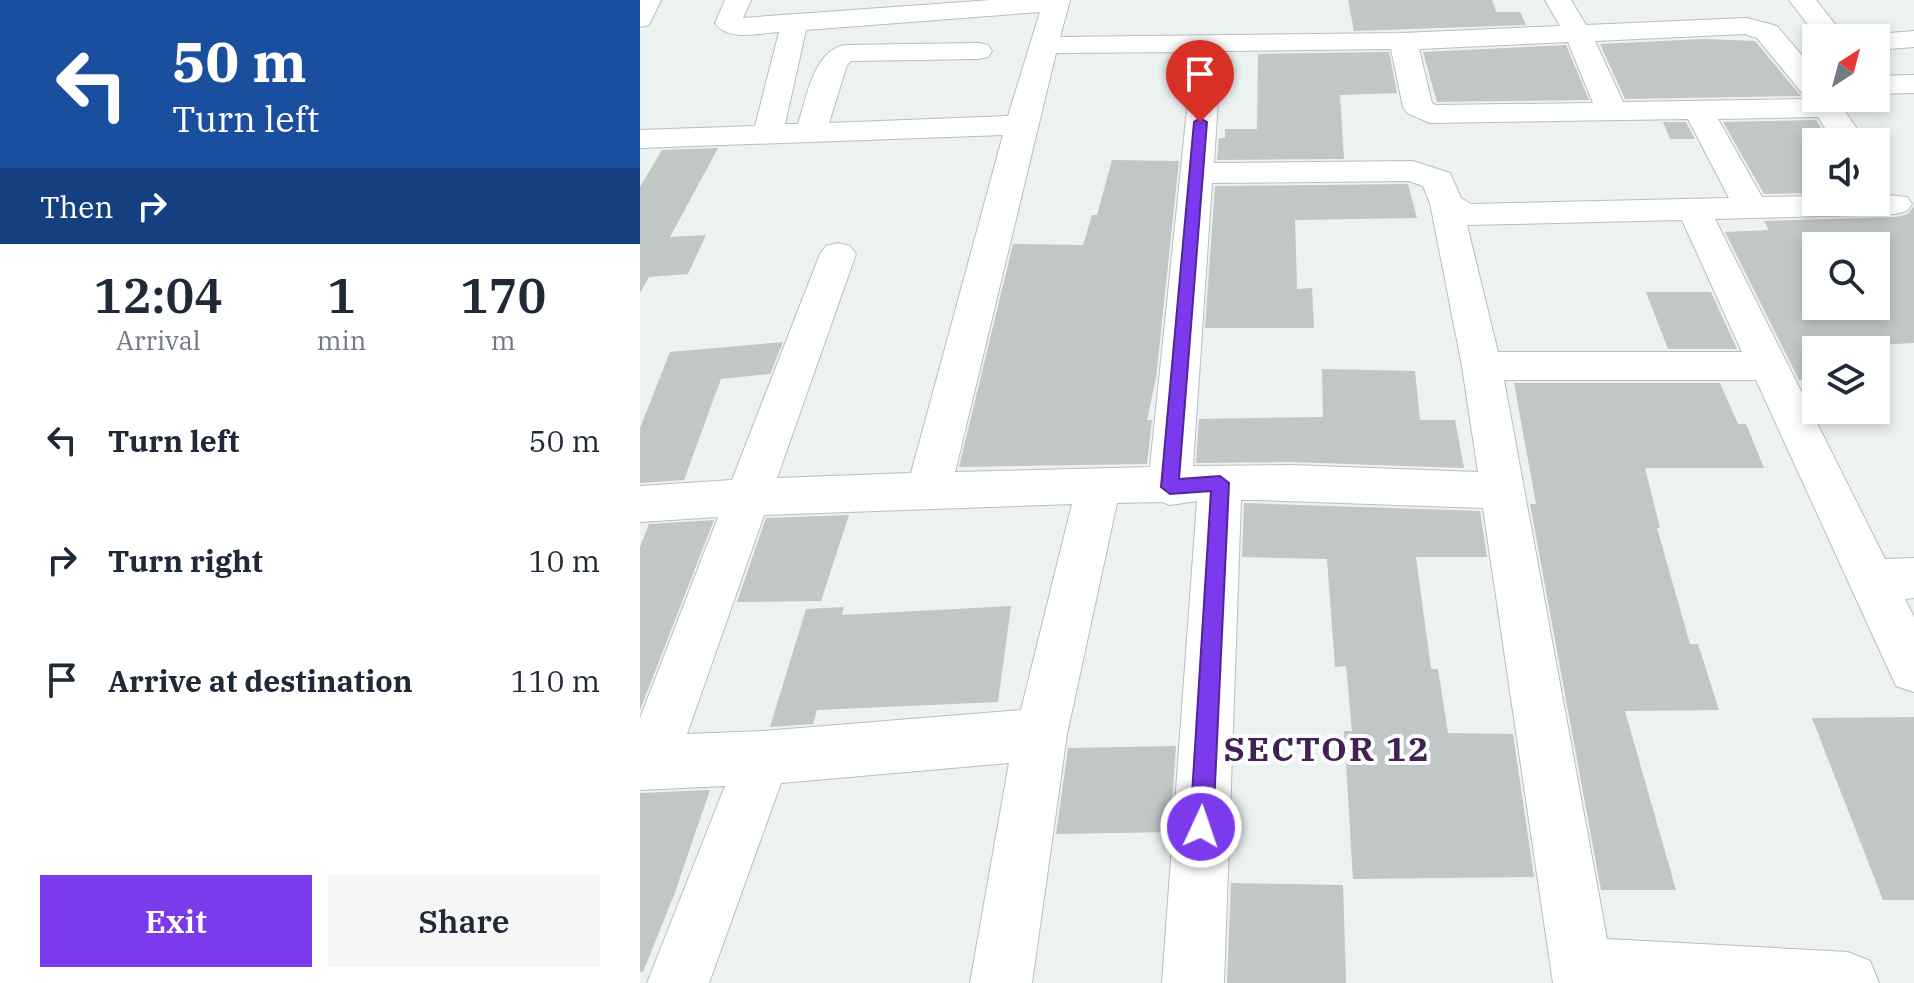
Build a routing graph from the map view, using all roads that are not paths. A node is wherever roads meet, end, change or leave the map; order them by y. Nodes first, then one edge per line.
1 (648, 0) edge
2 (738, 0) edge
3 (1558, 0) edge
4 (1802, 0) edge
5 (1057, 2) edge
6 (640, 19) edge
7 (795, 21) junction
8 (1821, 24) edge
9 (1578, 34) junction
10 (1914, 39) edge
11 (1403, 41) junction
12 (1890, 41) edge
13 (1208, 44) junction
14 (1778, 44) junction
15 (1802, 44) edge
16 (1044, 45) junction
17 (978, 51) dead end
18 (1802, 73) edge
19 (1914, 84) edge
20 (1890, 85) edge
21 (1802, 96) edge
22 (1611, 109) junction
23 (1698, 109) junction
24 (1021, 125) junction
25 (811, 131) junction
26 (768, 133) junction
27 (652, 139) edge
28 (640, 171) edge
29 (1195, 173) junction
30 (1895, 194) edge
31 (1445, 205) junction
32 (1751, 207) junction
33 (1694, 210) junction
34 (838, 254) dead end
35 (1482, 366) junction
36 (1771, 366) junction
37 (1220, 483) junction
38 (1098, 487) junction
39 (1170, 487) junction
40 (929, 489) junction
41 (1503, 491) junction
42 (747, 496) junction
43 (640, 504) edge
44 (1893, 579) edge
45 (1914, 669) edge
46 (1041, 734) junction
47 (763, 758) junction
48 (645, 762) edge
49 (1582, 976) edge
50 (678, 983) edge
51 (1001, 983) edge
52 (1193, 983) edge
53 (1848, 983) edge

1 - 6 street
2 - 7 street
3 - 9 street
4 - 8 street
5 - 7 street
5 - 16 street
7 - 26 street
9 - 11 street
9 - 14 street
9 - 22 street
10 - 12 street
11 - 13 street
11 - 22 street
13 - 16 street
13 - 29 street
14 - 15 street
14 - 18 street
16 - 24 street
17 - 25 street
19 - 20 street
21 - 23 street
22 - 23 street
23 - 32 street
24 - 25 street
24 - 40 street
25 - 26 street
26 - 27 street
27 - 28 street
29 - 31 street
29 - 39 street
30 - 32 street
31 - 33 street
31 - 35 street
32 - 33 street
33 - 36 street
34 - 42 street
35 - 36 street
35 - 41 street
36 - 44 street
37 - 39 street
37 - 41 street
37 - 52 street
38 - 39 street
38 - 40 street
38 - 46 street
40 - 42 street
41 - 49 street
42 - 43 street
42 - 48 street
44 - 45 street
46 - 47 street
46 - 51 street
47 - 48 street
47 - 50 street
49 - 53 street

